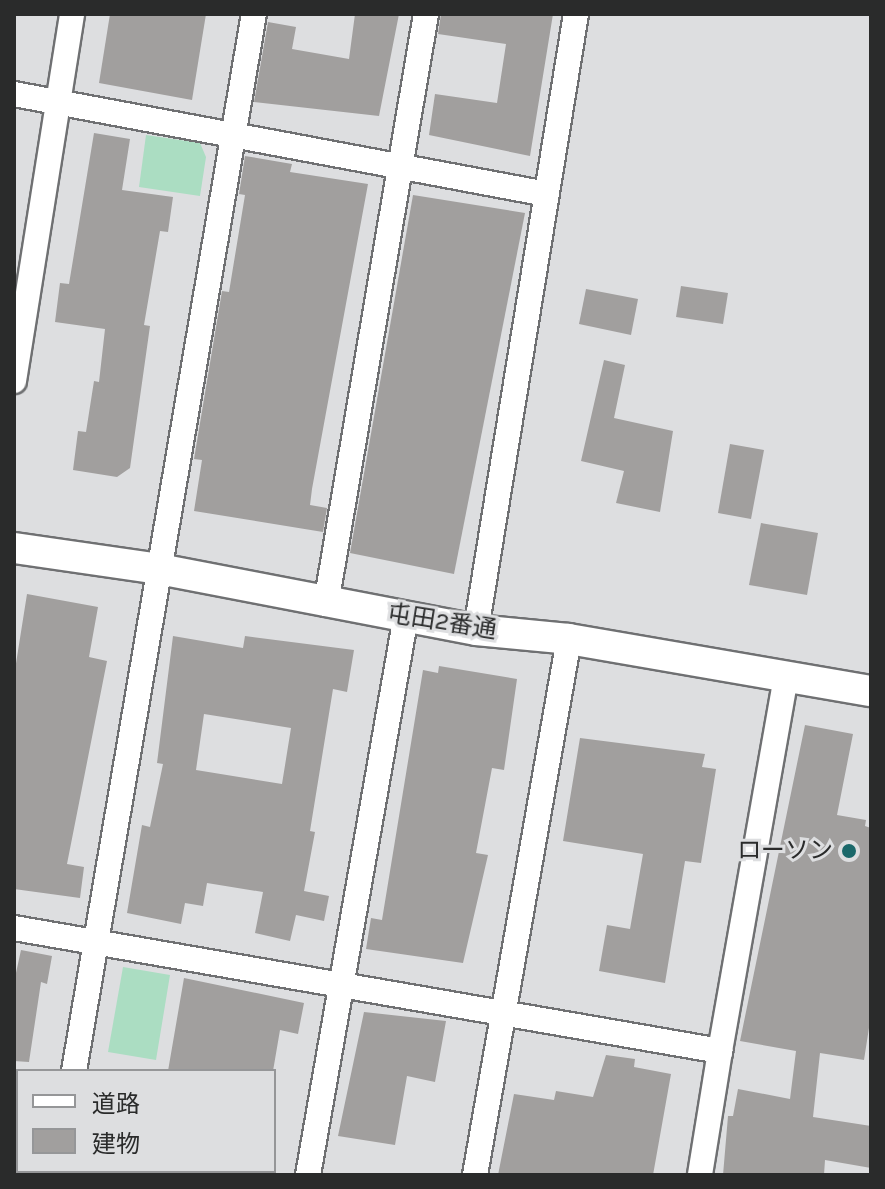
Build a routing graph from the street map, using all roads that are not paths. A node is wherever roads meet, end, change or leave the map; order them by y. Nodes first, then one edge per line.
1 (72, 14) edge
2 (254, 14) edge
3 (426, 14) edge
4 (576, 14) edge
5 (14, 94) edge
6 (57, 102) junction
7 (233, 133) junction
8 (400, 166) junction
9 (547, 194) junction
10 (14, 381) edge
11 (14, 548) edge
12 (159, 569) junction
13 (326, 604) junction
14 (406, 616) junction
15 (476, 630) junction
16 (569, 639) junction
17 (786, 677) junction
18 (871, 691) edge
19 (14, 928) edge
20 (96, 942) junction
21 (340, 985) junction
22 (503, 1014) junction
23 (720, 1051) junction
24 (74, 1069) edge
25 (308, 1175) edge
26 (475, 1175) edge
27 (700, 1175) edge

1 - 6 street
2 - 7 street
3 - 8 street
4 - 9 street
5 - 6 street
6 - 7 street
6 - 10 street
7 - 8 street
7 - 12 street
8 - 9 street
8 - 13 street
9 - 15 street
11 - 12 street, 屯田2番通
12 - 13 street, 屯田2番通
12 - 20 street
13 - 14 street, 屯田2番通
14 - 15 street, 屯田2番通
14 - 21 street
15 - 16 street, 屯田2番通
16 - 17 street, 屯田2番通
16 - 22 street
17 - 18 street, 屯田2番通
17 - 23 street
19 - 20 street
20 - 21 street
20 - 24 street
21 - 22 street
21 - 25 street
22 - 23 street
22 - 26 street
23 - 27 street

